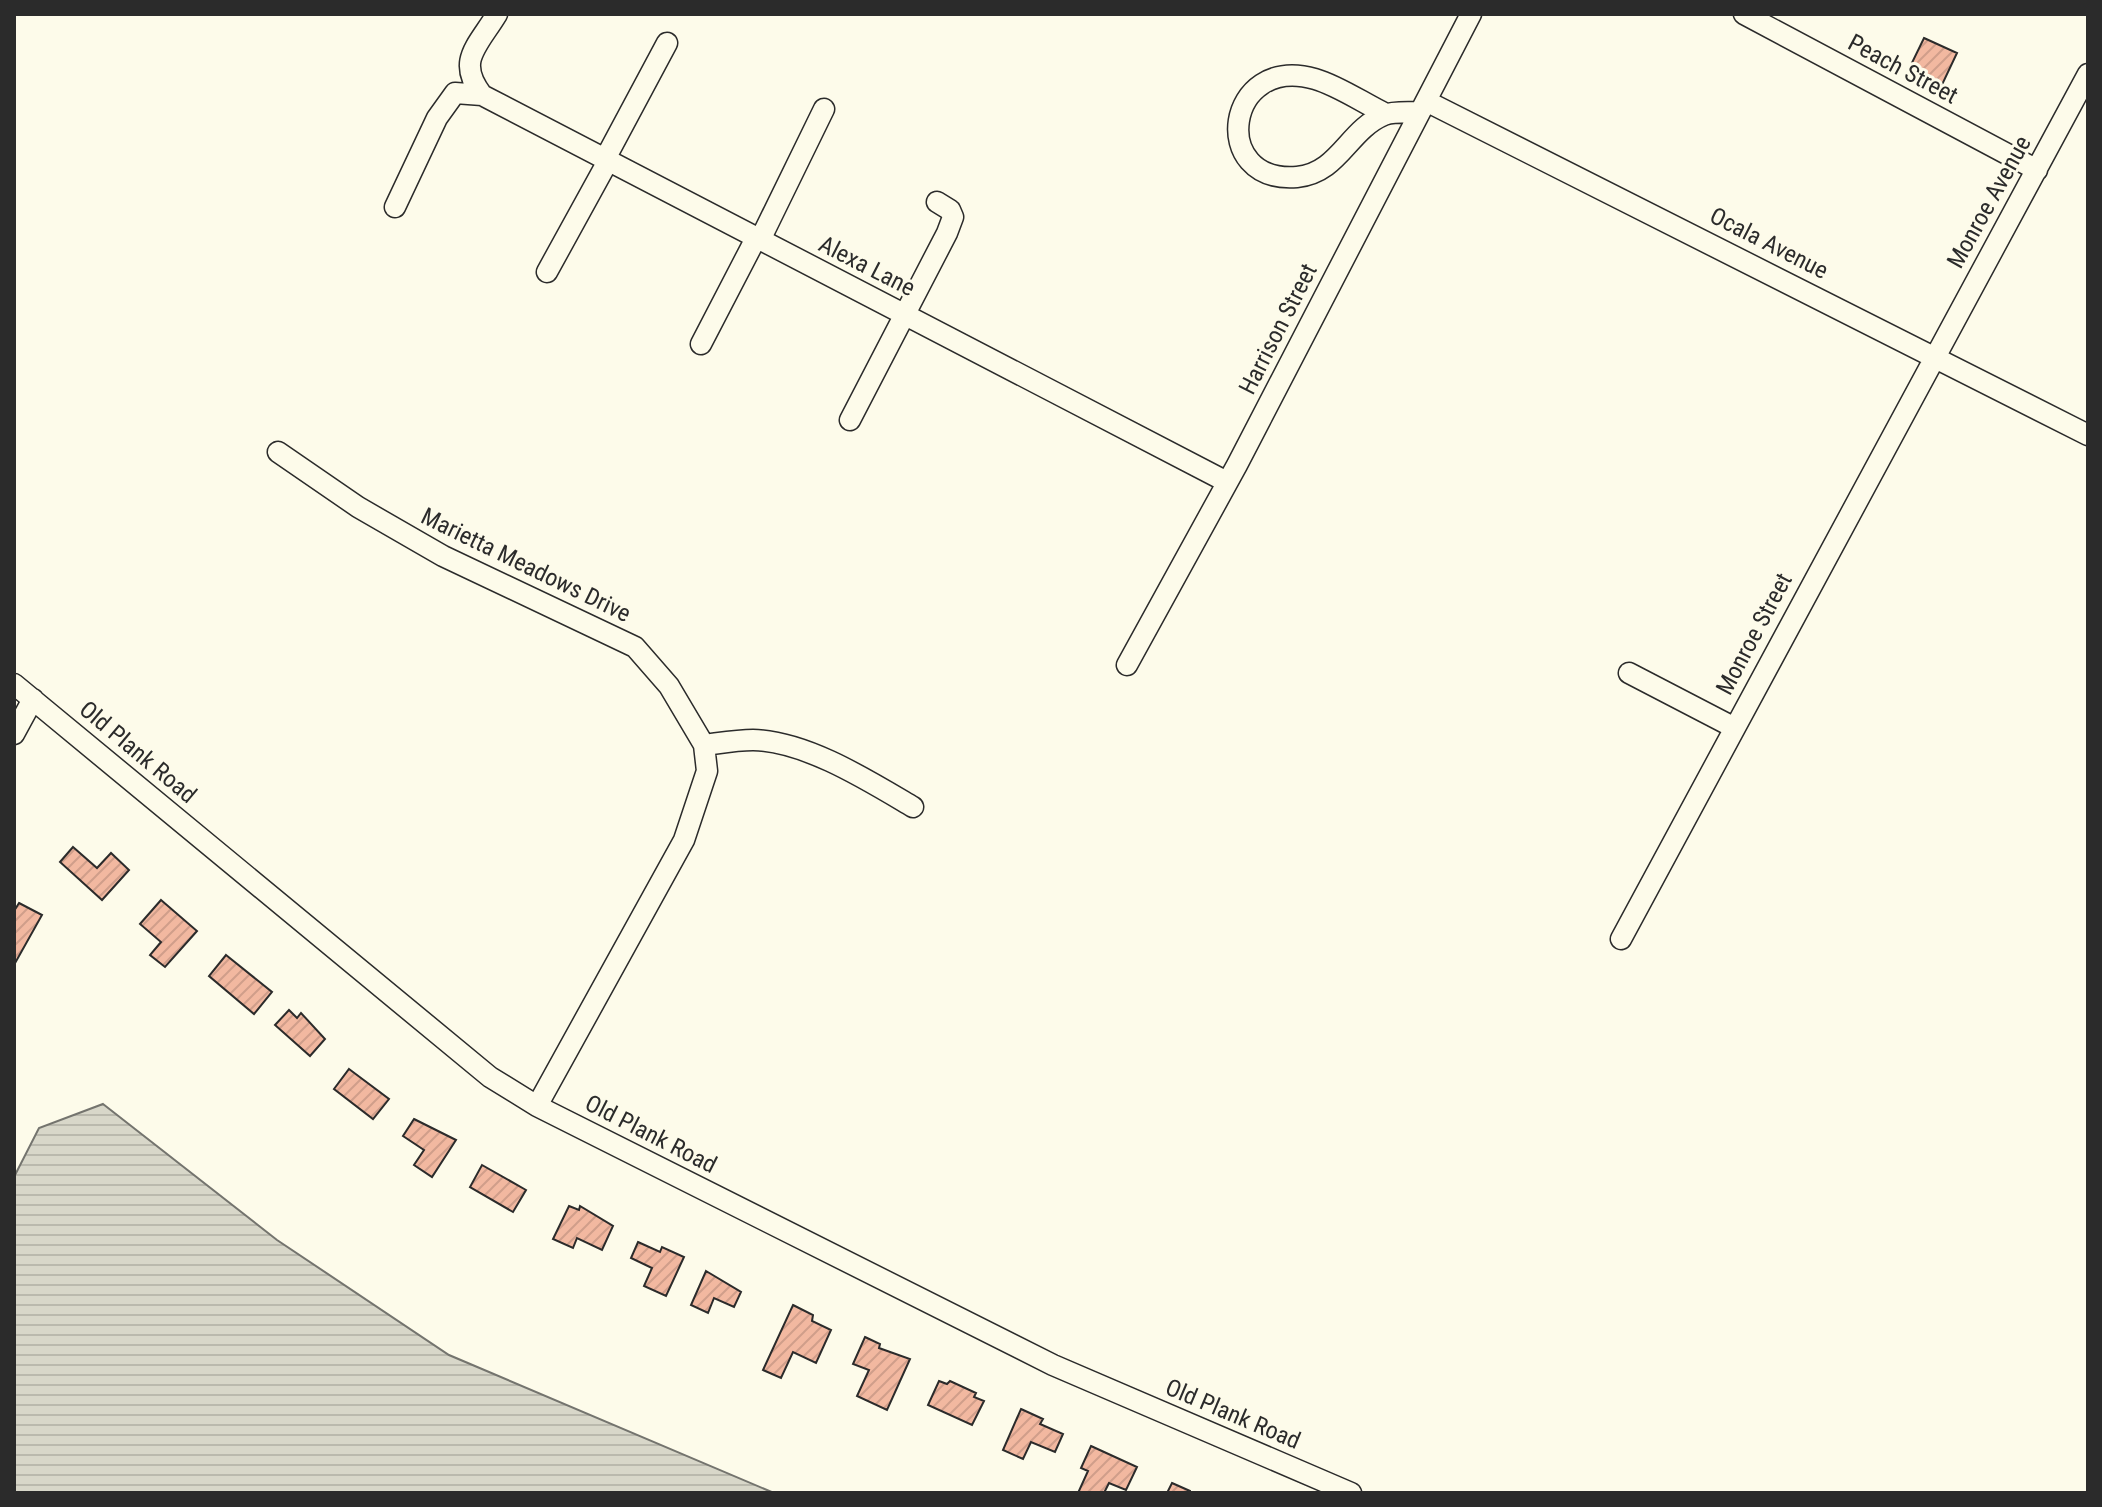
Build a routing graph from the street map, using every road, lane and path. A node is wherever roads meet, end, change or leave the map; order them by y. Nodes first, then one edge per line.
1 (497, 14) edge
2 (1471, 14) edge
3 (1744, 14) edge
4 (667, 43) dead end
5 (2088, 74) edge
6 (482, 95) junction
7 (1423, 107) junction
8 (824, 109) dead end
9 (1386, 114) junction
10 (606, 160) junction
11 (2037, 170) junction
12 (937, 202) dead end
13 (395, 207) dead end
14 (758, 239) junction
15 (547, 272) dead end
16 (903, 314) junction
17 (701, 344) dead end
18 (1934, 355) junction
19 (850, 420) dead end
20 (2088, 435) edge
21 (278, 452) dead end
22 (1227, 482) junction
23 (1127, 665) dead end
24 (1629, 673) dead end
25 (14, 684) edge
26 (33, 699) junction
27 (1733, 727) junction
28 (14, 734) edge
29 (704, 745) junction
30 (913, 807) dead end
31 (1621, 939) dead end
32 (537, 1106) junction
33 (1351, 1493) edge

1 - 6 street
2 - 7 street, Harrison Street
3 - 11 street, Peach Street
4 - 10 street
5 - 11 street, Monroe Avenue
6 - 10 street, Alexa Lane
6 - 13 street
7 - 9 street
7 - 18 street, Ocala Avenue
7 - 22 street, Harrison Street
8 - 14 street
9 - 9 street
10 - 14 street, Alexa Lane
10 - 15 street
11 - 18 street, Monroe Avenue
12 - 16 street
14 - 16 street, Alexa Lane
14 - 17 street
16 - 19 street
16 - 22 street, Alexa Lane
18 - 20 street, Ocala Avenue
18 - 27 street, Monroe Street
21 - 29 street, Marietta Meadows Drive
22 - 23 street, Harrison Street
24 - 27 street
25 - 26 street, Old Plank Road
26 - 28 street
26 - 32 street, Old Plank Road
27 - 31 street, Monroe Street
29 - 30 street
29 - 32 street
32 - 33 street, Old Plank Road

